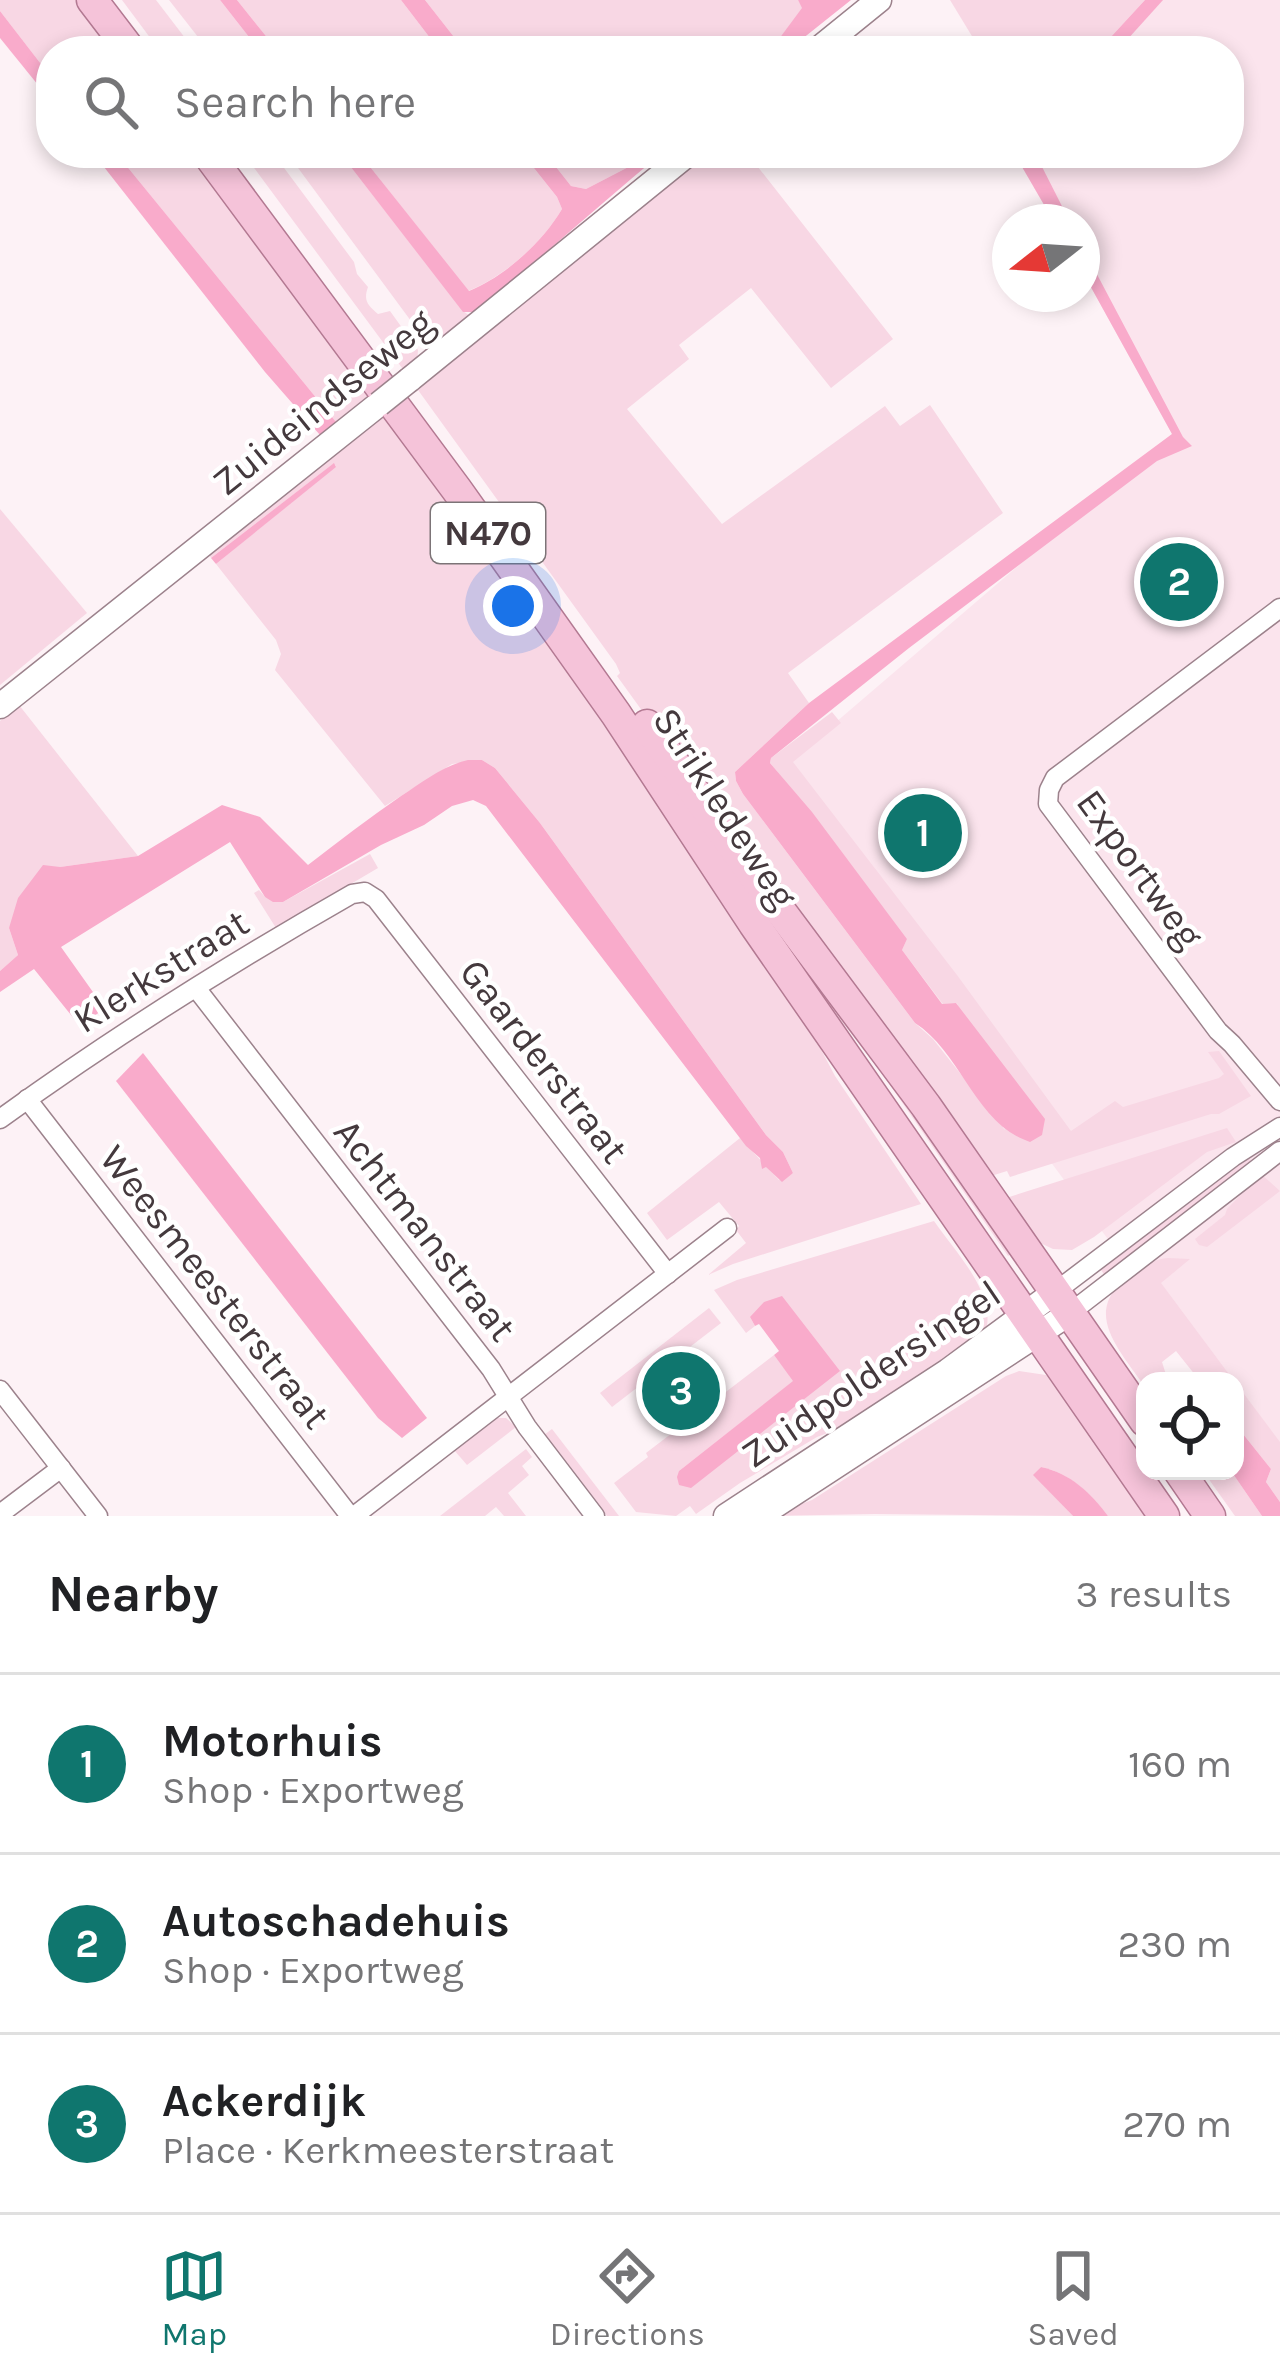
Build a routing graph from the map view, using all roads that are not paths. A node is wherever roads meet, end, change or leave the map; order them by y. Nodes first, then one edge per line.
1 (92, 0) edge
2 (116, 0) edge
3 (879, 0) edge
4 (120, 36) edge
5 (143, 36) edge
6 (835, 36) edge
7 (218, 168) edge
8 (240, 168) edge
9 (670, 168) edge
10 (1280, 608) edge
11 (0, 706) edge
12 (365, 892) joint
13 (196, 988) junction
14 (27, 1099) junction
15 (1280, 1101) edge
16 (0, 1119) edge
17 (1280, 1127) edge
18 (1280, 1151) edge
19 (727, 1228) dead end
20 (668, 1274) junction
21 (1063, 1303) junction
22 (1031, 1326) junction
23 (0, 1390) edge
24 (509, 1397) junction
25 (1136, 1408) edge
26 (61, 1468) junction
27 (1185, 1480) edge
28 (0, 1514) edge
29 (98, 1516) edge
30 (352, 1516) edge
31 (595, 1516) edge
32 (726, 1516) edge
33 (759, 1516) edge
34 (1163, 1516) edge
35 (1210, 1516) edge

1 - 4 main road
2 - 5 main road
3 - 6 street
7 - 22 main road, Strikledeweg / N470
8 - 21 main road, Strikledeweg / N470
9 - 11 street, Zuideindseweg, bridge
10 - 15 street, Exportweg
12 - 13 street, Klerkstraat
12 - 20 street, Gaarderstraat
13 - 14 street, Klerkstraat
13 - 24 street, Achtmanstraat
14 - 16 street, Klerkstraat
14 - 30 street, Weesmeesterstraat
17 - 21 street
18 - 21 street
19 - 20 street
20 - 24 street
21 - 22 street, Zuidpoldersingel
21 - 25 main road, Strikledeweg / N470
22 - 32 street, Zuidpoldersingel
22 - 33 street, Zuidpoldersingel
22 - 34 main road, Strikledeweg / N470
23 - 26 street
24 - 30 street
24 - 31 street, Achtmanstraat
26 - 28 street
26 - 29 street
27 - 35 main road

